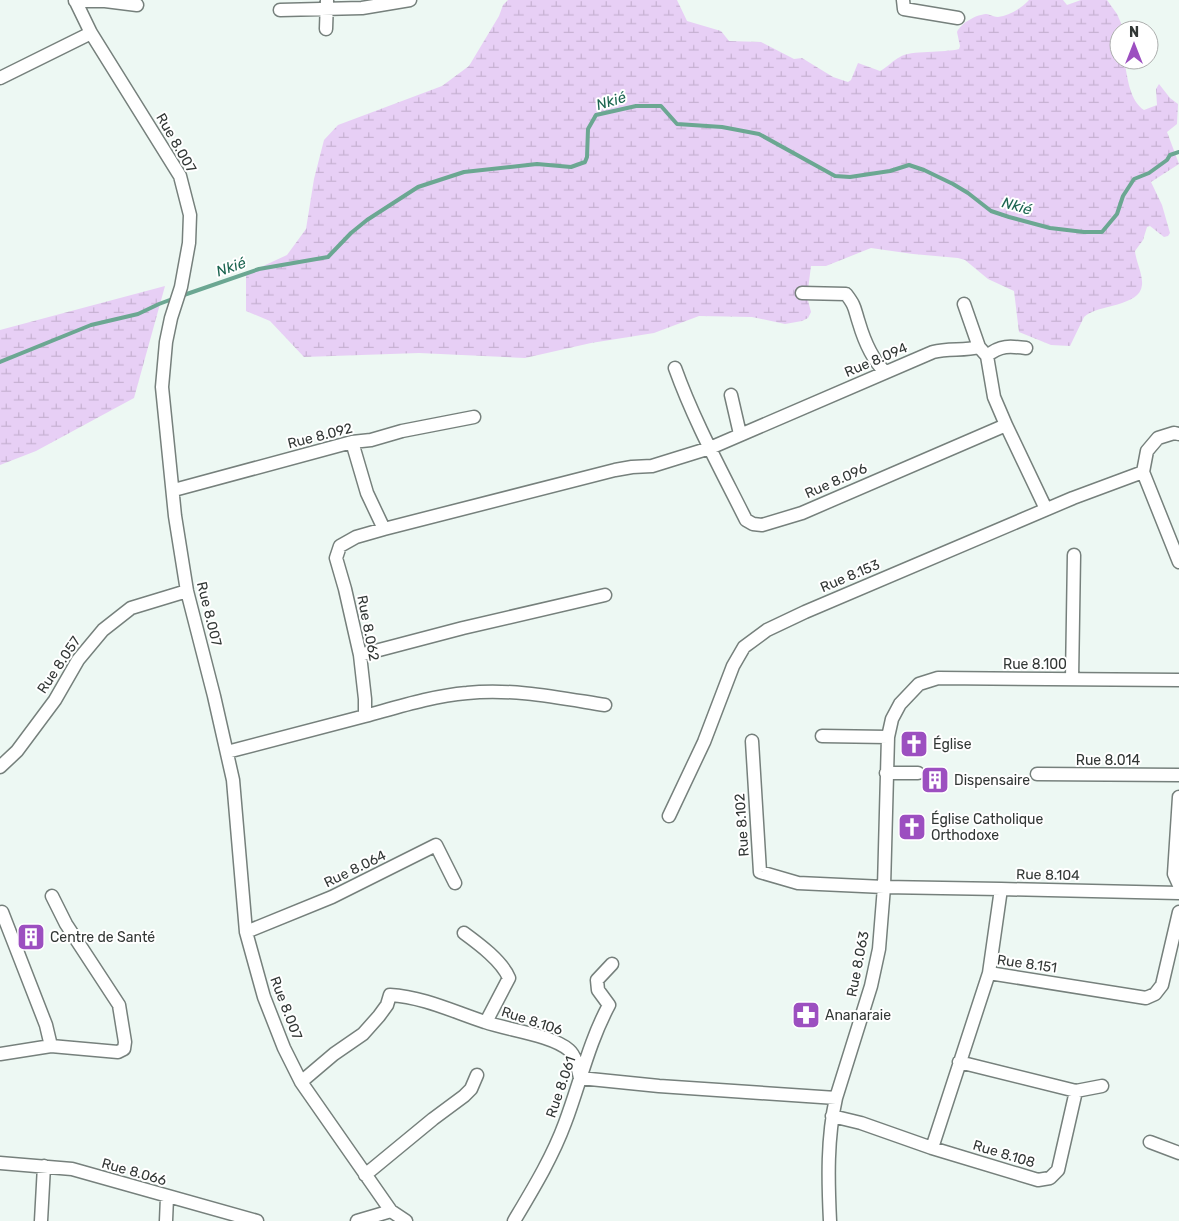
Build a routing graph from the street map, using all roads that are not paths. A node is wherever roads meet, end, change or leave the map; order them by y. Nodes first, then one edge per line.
1 (410, 0) edge
2 (903, 0) edge
3 (75, 1) edge
4 (327, 4) edge
5 (137, 5) dead end
6 (280, 10) dead end
7 (958, 18) dead end
8 (326, 28) dead end
9 (91, 33) junction
10 (0, 78) edge
11 (802, 293) dead end
12 (964, 304) dead end
13 (1026, 348) dead end
14 (983, 351) junction
15 (675, 368) dead end
16 (885, 372) junction
17 (730, 395) dead end
18 (474, 417) dead end
19 (1006, 425) junction
20 (740, 434) junction
21 (1179, 434) edge
22 (352, 442) junction
23 (710, 448) junction
24 (1142, 472) junction
25 (174, 490) junction
26 (1046, 509) junction
27 (384, 529) junction
28 (1074, 555) dead end
29 (1179, 562) edge
30 (187, 591) junction
31 (605, 595) dead end
32 (360, 655) junction
33 (1072, 679) junction
34 (1179, 680) edge
35 (900, 704) joint
36 (605, 705) dead end
37 (365, 716) junction
38 (822, 736) dead end
39 (888, 737) junction
40 (752, 740) dead end
41 (227, 752) junction
42 (0, 767) edge
43 (886, 772) junction
44 (918, 772) dead end
45 (1038, 774) dead end
46 (1178, 777) edge
47 (1179, 797) edge
48 (669, 816) dead end
49 (455, 883) dead end
50 (1179, 885) edge
51 (884, 887) junction
52 (1001, 889) junction
53 (1179, 893) edge
54 (52, 896) dead end
55 (2, 912) dead end
56 (1179, 912) edge
57 (246, 932) junction
58 (464, 933) dead end
59 (612, 964) dead end
60 (989, 972) junction
61 (486, 1022) junction
62 (51, 1046) junction
63 (0, 1054) edge
64 (959, 1062) junction
65 (477, 1075) dead end
66 (580, 1078) junction
67 (301, 1082) junction
68 (1102, 1086) dead end
69 (1076, 1091) junction
70 (836, 1098) junction
71 (832, 1116) junction
72 (1150, 1142) dead end
73 (932, 1148) junction
74 (1179, 1153) edge
75 (0, 1163) edge
76 (44, 1166) junction
77 (365, 1175) junction
78 (167, 1197) junction
79 (391, 1210) junction
80 (40, 1221) edge
81 (166, 1221) edge
82 (258, 1221) edge
83 (356, 1221) edge
84 (406, 1221) edge
85 (514, 1221) edge
86 (830, 1221) edge

1 - 4 street
2 - 7 street
3 - 5 street
3 - 9 street, Rue 8.007
4 - 6 street
4 - 8 street
9 - 10 street
9 - 25 street, Rue 8.007
11 - 16 street
12 - 14 street
13 - 14 street, Rue 8.094
14 - 16 street, Rue 8.094
14 - 19 street
15 - 23 street, Rue 8.096
16 - 20 street, Rue 8.094
17 - 20 street
18 - 22 street, Rue 8.092
19 - 23 street, Rue 8.096
19 - 26 street
20 - 23 street, Rue 8.094
21 - 24 street
22 - 25 street, Rue 8.092
22 - 27 street
23 - 27 street, Rue 8.094
24 - 26 street, Rue 8.153
24 - 29 street
25 - 30 street, Rue 8.007
26 - 48 street, Rue 8.153
27 - 32 street, Rue 8.062
28 - 33 street
30 - 41 street, Rue 8.007
30 - 42 street, Rue 8.057
31 - 32 street
32 - 37 street, Rue 8.062
33 - 34 street, Rue 8.100
33 - 35 street, Rue 8.100
35 - 39 street, Rue 8.063
36 - 37 street
37 - 41 street
38 - 39 street
39 - 43 street, Rue 8.063
40 - 51 street, Rue 8.102
41 - 57 street, Rue 8.007
43 - 44 street
43 - 51 street, Rue 8.063
45 - 46 street, Rue 8.014
47 - 50 street
49 - 57 street, Rue 8.064
51 - 52 street
51 - 70 street, Rue 8.063
52 - 53 street, Rue 8.104
52 - 60 street, Rue 8.104
54 - 62 street
55 - 62 street
56 - 60 street, Rue 8.151
57 - 67 street, Rue 8.007
58 - 61 street
59 - 66 street, Rue 8.061
60 - 64 street, Rue 8.151
61 - 66 street, Rue 8.106
61 - 67 street, Rue 8.106
62 - 63 street
64 - 69 street
64 - 73 street, Rue 8.151
65 - 77 street
66 - 70 street
66 - 85 street, Rue 8.061
67 - 77 street, Rue 8.007
68 - 69 street
69 - 73 street, Rue 8.108
70 - 71 street, Rue 8.063
71 - 73 street, Rue 8.108
71 - 86 street, Rue 8.063
72 - 74 street
75 - 76 street, Rue 8.066
76 - 78 street, Rue 8.066
76 - 80 street
77 - 79 street, Rue 8.007
78 - 81 street
78 - 82 street, Rue 8.066
79 - 83 street
79 - 84 street, Rue 8.007

